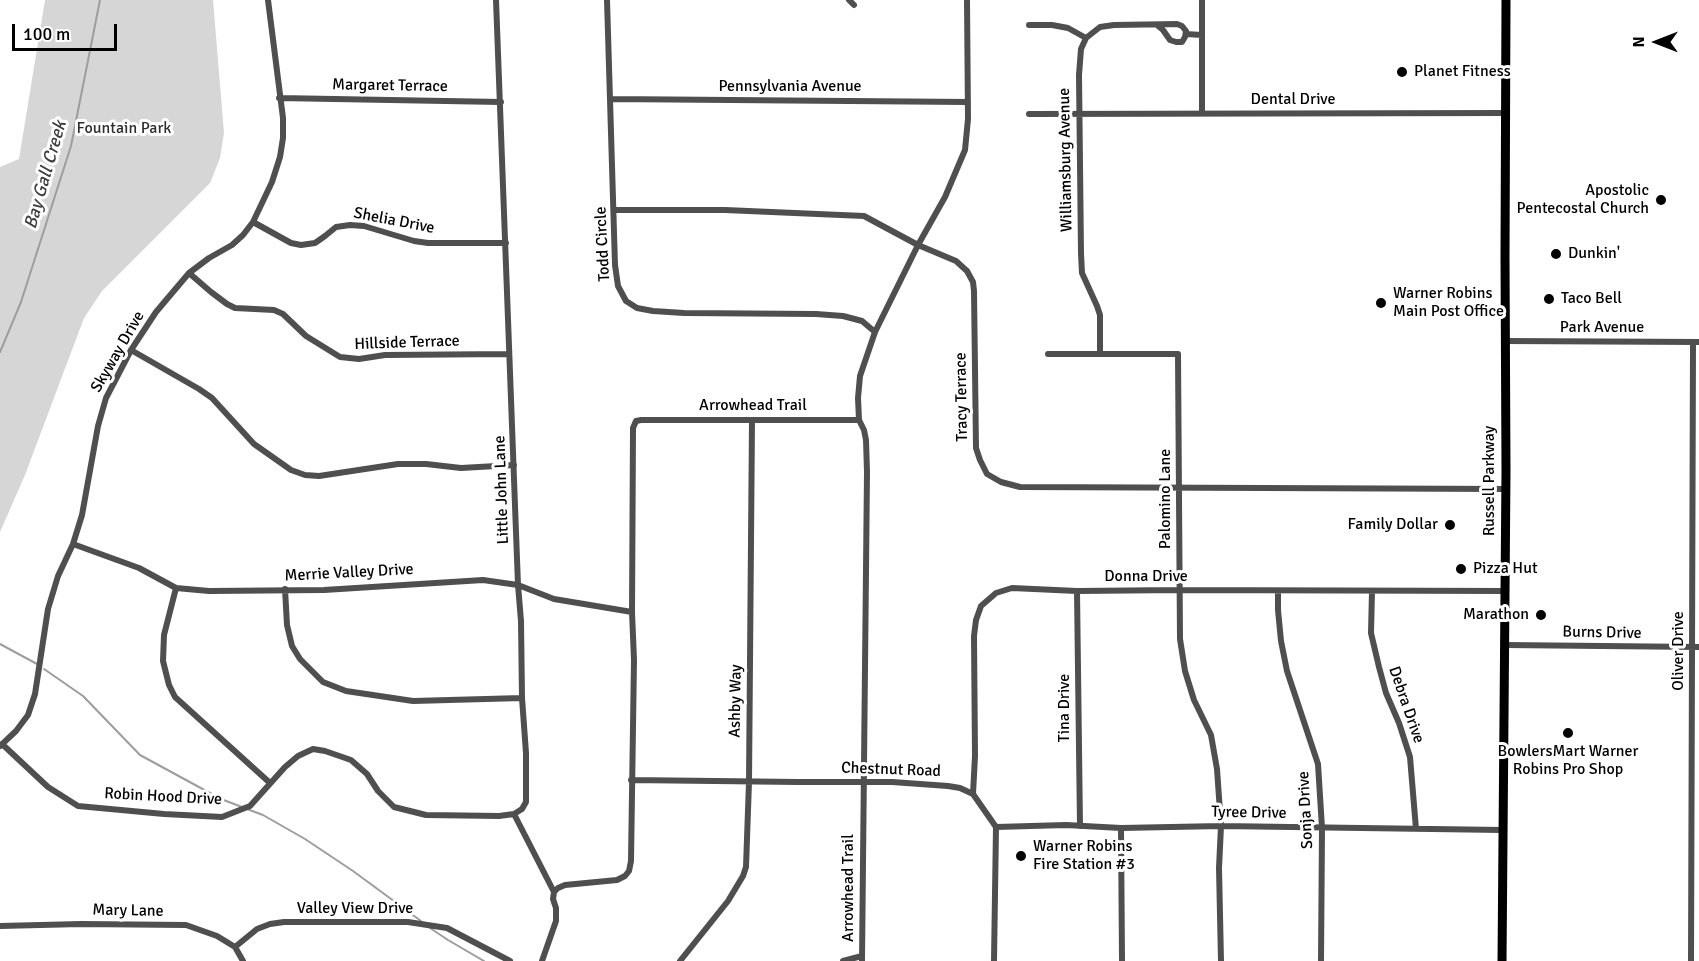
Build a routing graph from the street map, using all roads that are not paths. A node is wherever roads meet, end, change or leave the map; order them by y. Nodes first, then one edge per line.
1 (268, 0) edge
2 (496, 0) edge
3 (607, 0) edge
4 (967, 0) edge
5 (1202, 0) edge
6 (1506, 0) edge
7 (1029, 25) dead end
8 (1157, 26) junction
9 (1186, 34) junction
10 (1202, 35) junction
11 (1086, 38) junction
12 (279, 98) junction
13 (611, 99) junction
14 (501, 102) junction
15 (968, 102) junction
16 (1202, 113) junction
17 (1506, 113) junction
18 (1029, 114) dead end
19 (1080, 114) junction
20 (615, 210) junction
21 (253, 222) junction
22 (507, 243) junction
23 (918, 245) junction
24 (189, 273) junction
25 (875, 332) junction
26 (1505, 341) junction
27 (1696, 342) edge
28 (131, 350) junction
29 (509, 354) junction
30 (1048, 354) dead end
31 (1100, 354) junction
32 (752, 420) junction
33 (859, 420) junction
34 (1696, 459) edge
35 (514, 465) junction
36 (1180, 489) junction
37 (1506, 489) junction
38 (73, 544) junction
39 (1696, 552) edge
40 (518, 585) junction
41 (176, 588) junction
42 (285, 589) junction
43 (1179, 590) junction
44 (1077, 591) junction
45 (1278, 591) junction
46 (1372, 591) junction
47 (1505, 591) junction
48 (632, 612) junction
49 (1505, 645) junction
50 (1696, 648) edge
51 (522, 698) junction
52 (1, 745) edge
53 (1695, 755) edge
54 (631, 780) junction
55 (863, 781) junction
56 (749, 782) junction
57 (270, 783) junction
58 (973, 794) junction
59 (514, 814) junction
60 (996, 826) junction
61 (1080, 826) junction
62 (1221, 826) junction
63 (1121, 828) junction
64 (1322, 828) junction
65 (1416, 829) junction
66 (1502, 830) junction
67 (554, 892) junction
68 (0, 926) edge
69 (235, 947) junction
70 (862, 959) edge
71 (243, 961) edge
72 (510, 961) edge
73 (542, 961) edge
74 (680, 961) edge
75 (843, 961) edge
76 (994, 961) edge
77 (1122, 961) edge
78 (1221, 961) edge
79 (1321, 961) edge
80 (1502, 961) edge
81 (1690, 961) edge

1 - 12 street, Skyway Drive
2 - 14 street, Little John Lane
3 - 13 street, Todd Circle
4 - 15 street
5 - 10 street
6 - 17 main road, Russell Parkway
7 - 11 street
8 - 9 street
8 - 9 street
8 - 11 street
9 - 10 street
10 - 16 street
11 - 19 street, Williamsburg Avenue
12 - 14 street, Margaret Terrace
12 - 21 street, Skyway Drive
13 - 15 street, Pennsylvania Avenue
13 - 20 street, Todd Circle
14 - 22 street, Little John Lane
15 - 23 street
16 - 17 street, Dental Drive
16 - 19 street, Dental Drive
17 - 26 main road, Russell Parkway
18 - 19 street, Dental Drive
19 - 31 street, Williamsburg Avenue
20 - 23 street, Tracy Terrace
20 - 25 street, Todd Circle
21 - 22 street, Shelia Drive
21 - 24 street, Skyway Drive
22 - 29 street, Little John Lane
23 - 25 street
23 - 36 street, Tracy Terrace
24 - 28 street, Skyway Drive
24 - 29 street, Hillside Terrace
25 - 33 street
26 - 27 street, Park Avenue
26 - 37 main road, Russell Parkway
27 - 34 street, Oliver Drive
28 - 35 street
28 - 38 street, Skyway Drive
29 - 35 street, Little John Lane
30 - 31 street
31 - 36 street, Palomino Lane
32 - 33 street, Arrowhead Trail
32 - 48 street, Arrowhead Trail
32 - 56 street, Ashby Way
33 - 55 street, Arrowhead Trail
34 - 39 street, Oliver Drive
35 - 40 street, Little John Lane
36 - 37 street, Tracy Terrace
36 - 43 street, Palomino Lane
37 - 47 main road, Russell Parkway
38 - 41 street, Merrie Valley Drive
38 - 52 street, Skyway Drive
39 - 50 street, Oliver Drive
40 - 42 street, Merrie Valley Drive
40 - 48 street, Merrie Valley Drive
40 - 51 street, Little John Lane
41 - 42 street, Merrie Valley Drive
41 - 57 street
42 - 51 street
43 - 44 street, Donna Drive
43 - 45 street, Donna Drive
43 - 62 street, Palomino Lane
44 - 58 street, Donna Drive
44 - 61 street, Tina Drive
45 - 46 street, Donna Drive
45 - 64 street, Sonja Drive
46 - 47 street, Donna Drive
46 - 65 street, Debra Drive
47 - 49 main road, Russell Parkway
48 - 54 street, Arrowhead Trail
49 - 50 street, Burns Drive
49 - 66 main road, Russell Parkway
50 - 53 street, Oliver Drive
51 - 59 street, Little John Lane
52 - 57 street, Robin Hood Drive
53 - 81 street, Oliver Drive
54 - 56 street, Chestnut Road
54 - 67 street, Arrowhead Trail
55 - 56 street, Chestnut Road
55 - 58 street, Chestnut Road
55 - 70 street, Arrowhead Trail
56 - 74 street, Ashby Way
57 - 59 street, Robin Hood Drive
58 - 60 street
59 - 67 street
60 - 61 street, Tyree Drive
60 - 76 street
61 - 63 street, Tyree Drive
62 - 63 street, Tyree Drive
62 - 64 street, Tyree Drive
62 - 78 street, Palomino Lane
63 - 77 street
64 - 65 street, Tyree Drive
64 - 79 street, Sonja Drive
65 - 66 street, Tyree Drive
66 - 80 main road, Russell Parkway
67 - 73 street
68 - 69 street, Mary Lane
69 - 71 street
69 - 72 street, Valley View Drive
70 - 75 street

